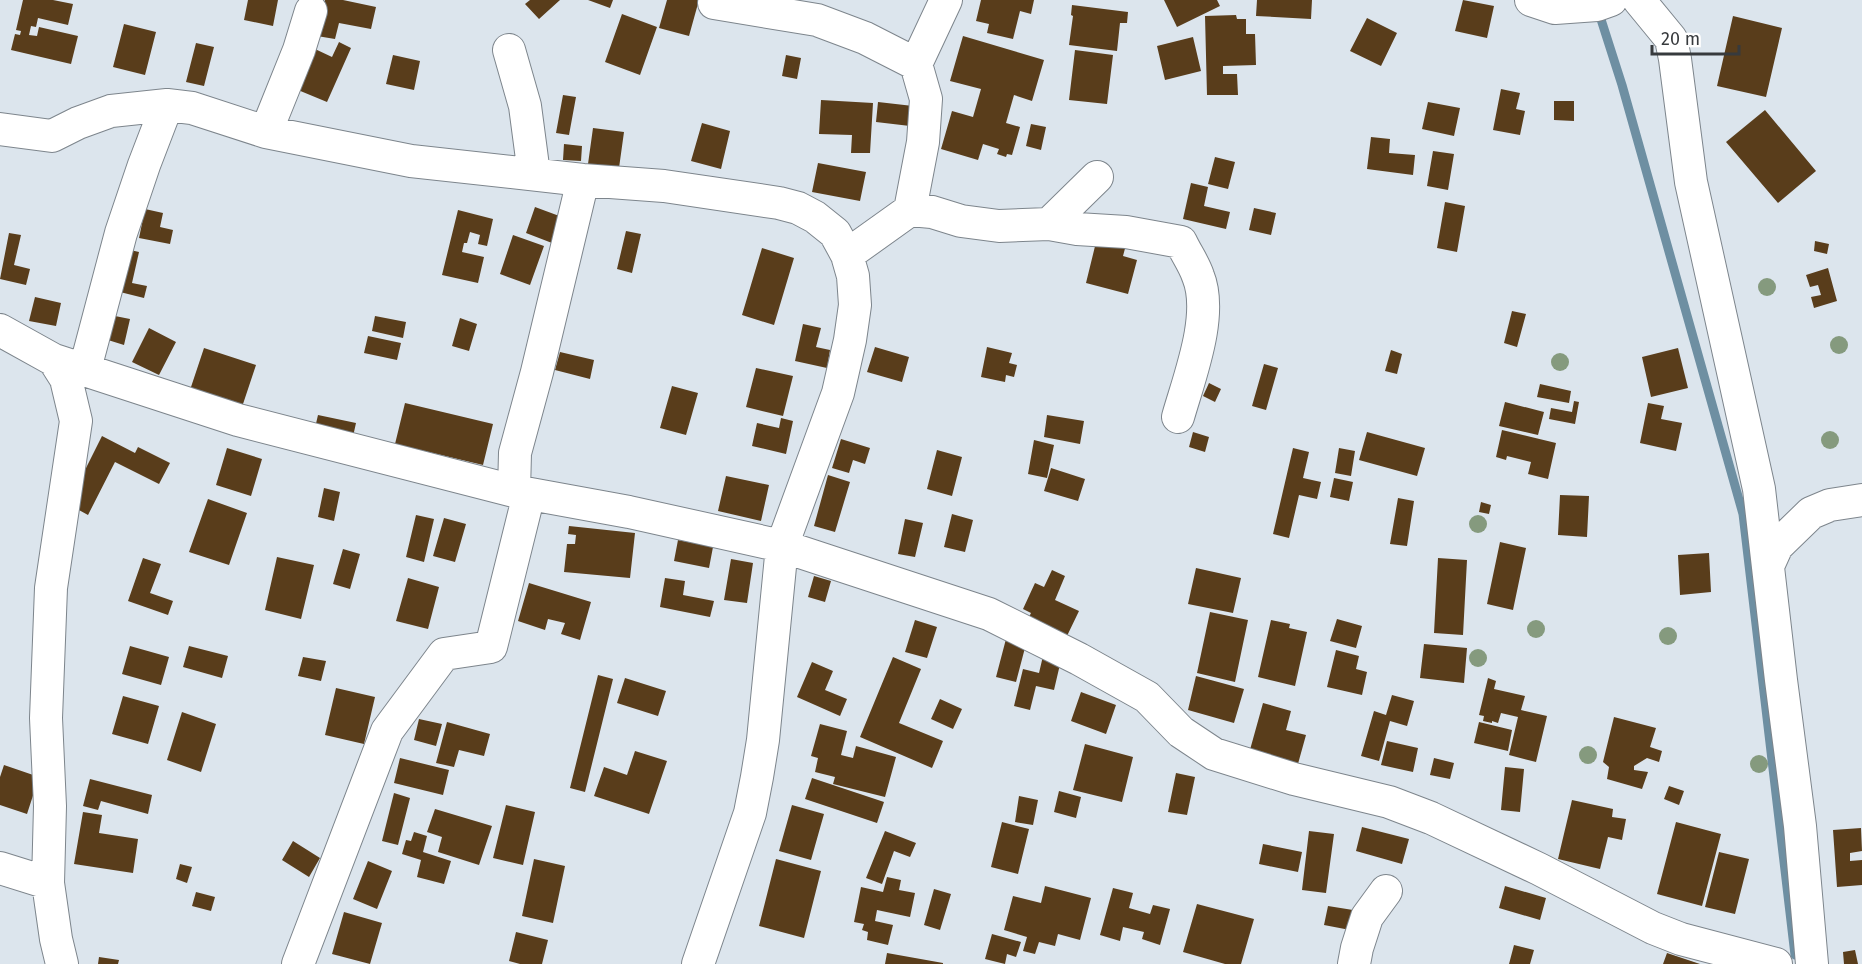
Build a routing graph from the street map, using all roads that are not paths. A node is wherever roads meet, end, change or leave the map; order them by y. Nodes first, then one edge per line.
1 (946, 0) edge
2 (1531, 0) edge
3 (1611, 0) edge
4 (1639, 0) edge
5 (714, 3) dead end
6 (311, 10) dead end
7 (509, 50) dead end
8 (916, 64) junction
9 (167, 105) junction
10 (0, 129) edge
11 (266, 132) junction
12 (534, 174) junction
13 (1097, 177) dead end
14 (583, 180) junction
15 (910, 210) junction
16 (1049, 224) junction
17 (847, 255) junction
18 (0, 330) edge
19 (54, 360) junction
20 (85, 369) junction
21 (1178, 417) dead end
22 (522, 493) junction
23 (1862, 500) edge
24 (782, 546) junction
25 (1768, 567) junction
26 (0, 868) edge
27 (48, 883) junction
28 (1386, 891) dead end
29 (62, 964) edge
30 (298, 964) edge
31 (698, 964) edge
32 (1354, 964) edge
33 (1776, 964) edge
34 (1812, 964) edge

1 - 8 street
2 - 3 street
4 - 25 street
5 - 8 street
6 - 11 street
7 - 12 street
8 - 15 street
9 - 10 street
9 - 11 street
9 - 20 street
11 - 12 street
12 - 14 street
13 - 16 street
14 - 17 street
14 - 22 street
15 - 16 street
15 - 17 street
16 - 21 street
17 - 24 street
18 - 19 street
19 - 20 street
19 - 27 street
20 - 22 street
22 - 24 street
22 - 30 street
23 - 25 street
24 - 31 street
24 - 33 street
25 - 34 street
26 - 27 street
27 - 29 street
28 - 32 street

